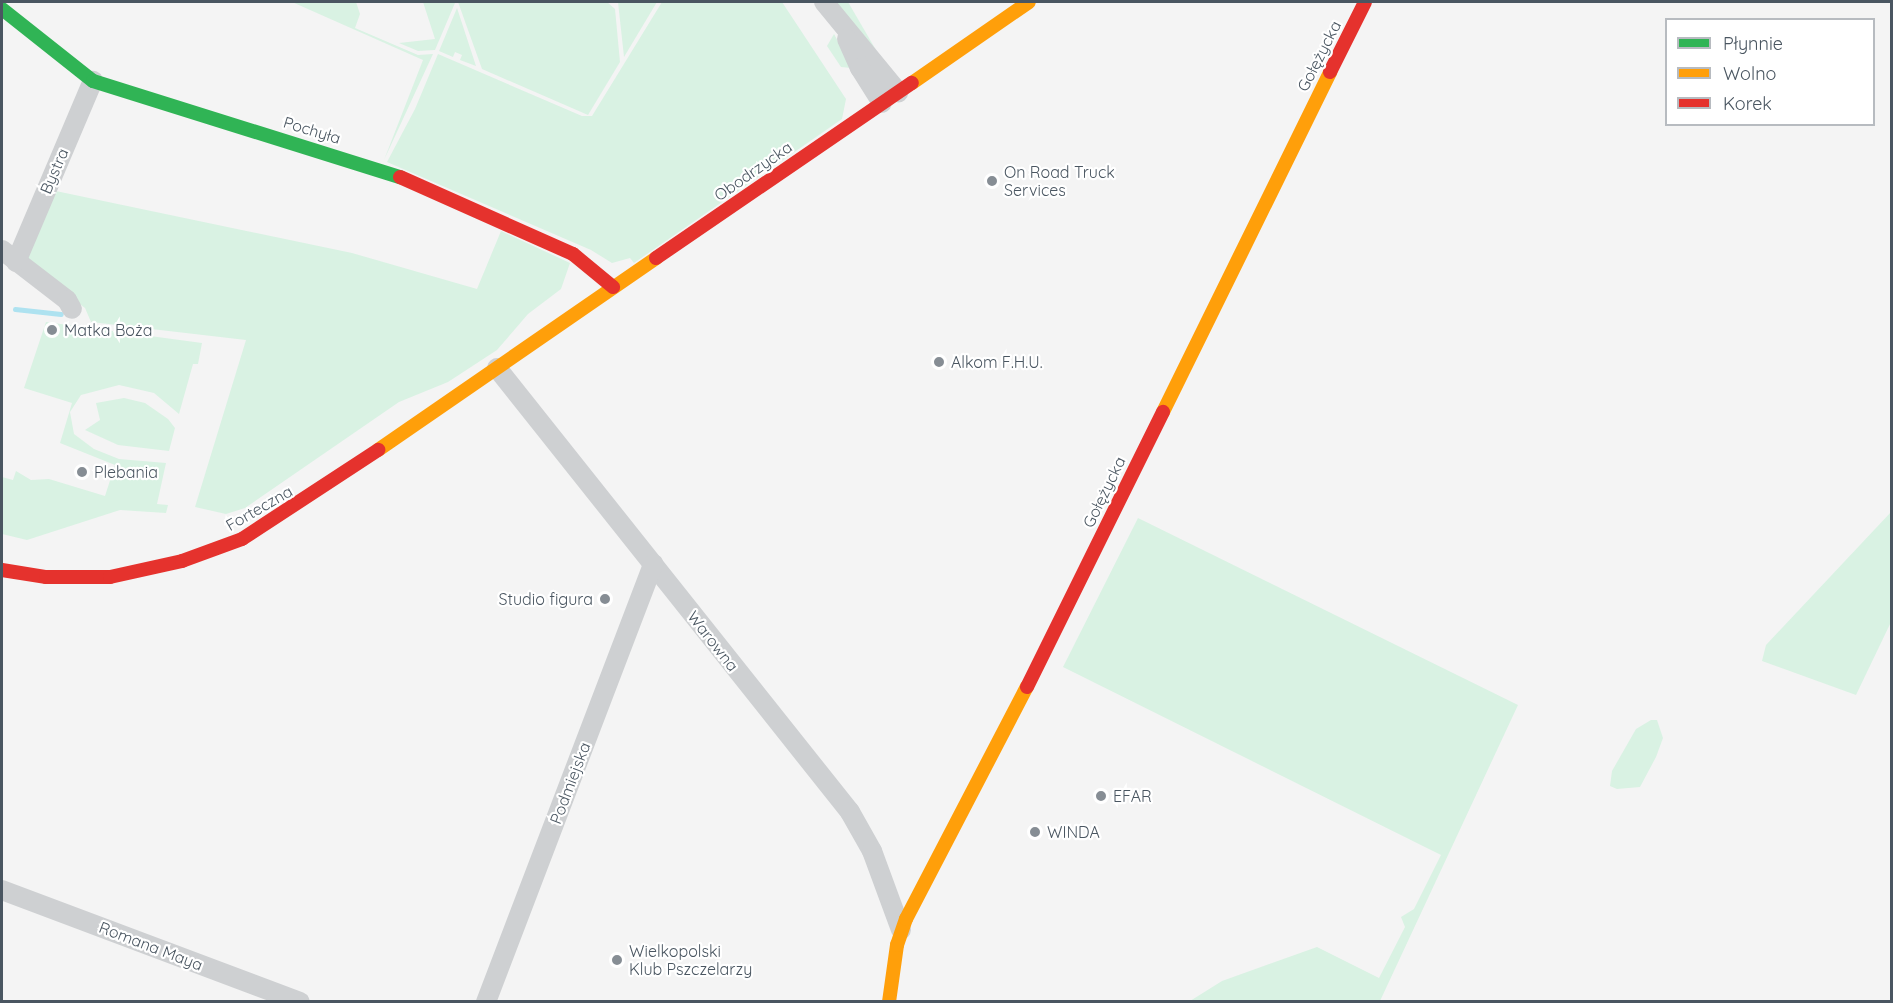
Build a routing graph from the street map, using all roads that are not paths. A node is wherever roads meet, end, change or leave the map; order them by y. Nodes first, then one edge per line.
1 (824, 2) edge
2 (1029, 2) edge
3 (1365, 2) edge
4 (2, 9) edge
5 (93, 81) junction
6 (890, 97) junction
7 (9, 256) edge
8 (613, 287) junction
9 (72, 309) dead end
10 (497, 368) junction
11 (653, 564) junction
12 (2, 570) edge
13 (2, 890) edge
14 (901, 930) junction
15 (300, 1002) edge
16 (486, 1002) edge
17 (889, 1002) edge

1 - 6 street
2 - 6 street, Obodrzycka
3 - 14 street, Gołężycka
4 - 5 street, Pochyła
5 - 7 street, Bystra
5 - 8 street, Pochyła
6 - 8 street, Obodrzycka
7 - 9 street, Bystra
8 - 10 street, Obodrzycka
10 - 11 street, Warowna
10 - 12 street, Forteczna
11 - 14 street, Warowna
11 - 16 street, Podmiejska
13 - 15 street, Romana Maya
14 - 17 street, Gołężycka

